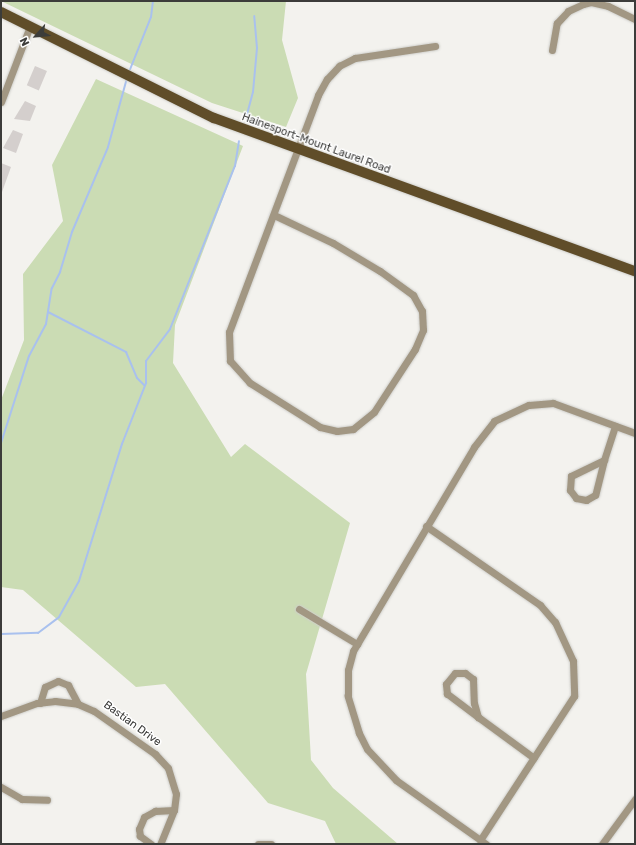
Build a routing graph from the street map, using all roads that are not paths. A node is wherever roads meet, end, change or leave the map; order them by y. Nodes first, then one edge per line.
1 (1, 12) edge
2 (635, 19) edge
3 (30, 26) junction
4 (435, 46) dead end
5 (552, 50) dead end
6 (1, 100) edge
7 (299, 150) junction
8 (274, 215) junction
9 (635, 271) edge
10 (615, 426) junction
11 (635, 433) edge
12 (604, 460) junction
13 (426, 526) junction
14 (299, 609) dead end
15 (357, 644) junction
16 (40, 703) junction
17 (78, 704) junction
18 (1, 716) edge
19 (478, 717) junction
20 (534, 758) junction
21 (1, 787) edge
22 (635, 799) edge
23 (47, 800) dead end
24 (174, 810) junction
25 (483, 842) edge
26 (150, 844) edge
27 (160, 844) edge
28 (258, 844) edge
29 (271, 844) edge
30 (602, 844) edge

1 - 3 main road, Hainesport-Mount Laurel Road
2 - 5 street
3 - 6 street
3 - 7 main road, Hainesport-Mount Laurel Road
4 - 7 street
7 - 8 street
7 - 9 main road, Hainesport-Mount Laurel Road
8 - 8 street
10 - 11 street
10 - 12 street
10 - 13 street
12 - 12 street
13 - 15 street
13 - 20 street
14 - 15 street
15 - 25 street
16 - 17 street, Bastian Drive
16 - 17 street
16 - 18 street, Bastian Drive
17 - 24 street, Bastian Drive
19 - 19 street
19 - 20 street
20 - 25 street
21 - 23 street
22 - 30 street
24 - 26 street
24 - 27 street, Bastian Drive
28 - 29 street

